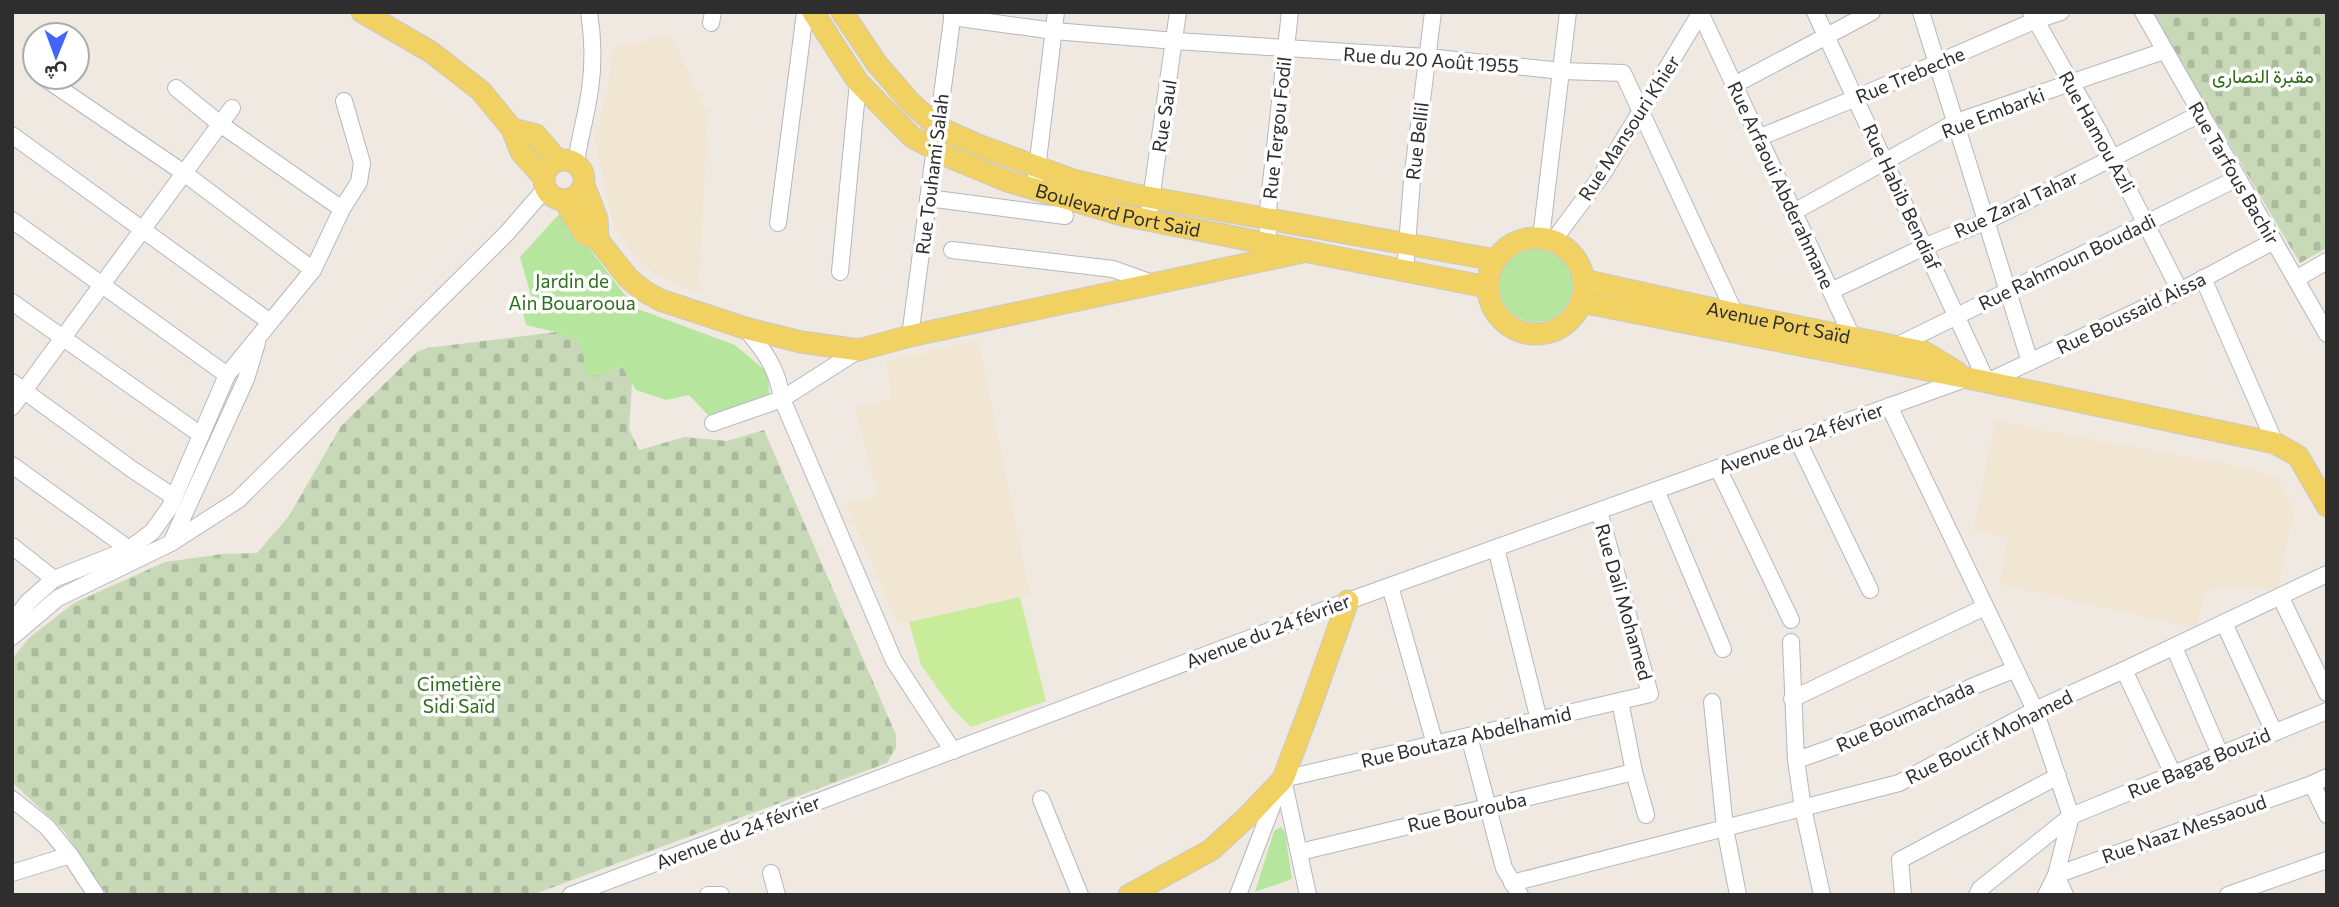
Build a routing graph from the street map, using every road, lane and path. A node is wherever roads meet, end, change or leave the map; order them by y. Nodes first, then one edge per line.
1 (362, 12) edge
2 (589, 12) edge
3 (806, 12) edge
4 (813, 12) edge
5 (842, 12) edge
6 (1056, 12) edge
7 (1178, 12) edge
8 (1290, 12) edge
9 (1433, 12) edge
10 (1568, 12) edge
11 (1701, 12) edge
12 (1815, 12) edge
13 (1872, 12) edge
14 (1921, 12) edge
15 (2061, 12) edge
16 (2143, 12) edge
17 (953, 15) edge
18 (2033, 16) edge
19 (1054, 31) junction
20 (1826, 36) junction
21 (1176, 41) junction
22 (1286, 49) junction
23 (2164, 51) junction
24 (1427, 57) junction
25 (1937, 63) junction
26 (1562, 71) junction
27 (858, 82) junction
28 (2071, 84) junction
29 (1734, 85) junction
30 (176, 88) dead end
31 (64, 91) edge
32 (1856, 99) junction
33 (344, 102) dead end
34 (232, 108) dead end
35 (1642, 112) junction
36 (2200, 114) junction
37 (1956, 122) junction
38 (220, 124) junction
39 (938, 127) junction
40 (512, 129) junction
41 (12, 135) edge
42 (1758, 138) junction
43 (935, 149) junction
44 (2112, 158) junction
45 (567, 162) junction
46 (1886, 163) junction
47 (1037, 167) junction
48 (184, 173) junction
49 (2238, 178) junction
50 (545, 183) junction
51 (584, 185) junction
52 (1034, 189) junction
53 (929, 198) junction
54 (1151, 198) junction
55 (564, 200) junction
56 (342, 209) junction
57 (1792, 213) junction
58 (1065, 216) dead end
59 (1267, 219) junction
60 (12, 220) edge
61 (1148, 220) junction
62 (1987, 221) junction
63 (778, 223) dead end
64 (2146, 223) junction
65 (143, 230) junction
66 (598, 240) junction
67 (1547, 240) junction
68 (2274, 241) junction
69 (1269, 243) junction
70 (1407, 244) junction
71 (1926, 246) junction
72 (952, 250) dead end
73 (1307, 251) junction
74 (1495, 260) junction
75 (2327, 261) edge
76 (313, 270) junction
77 (1405, 271) junction
78 (840, 272) dead end
79 (2203, 278) junction
80 (2296, 279) junction
81 (1583, 280) junction
82 (103, 283) junction
83 (1155, 284) junction
84 (1488, 287) junction
85 (2008, 290) junction
86 (1831, 291) junction
87 (2180, 291) junction
88 (12, 302) edge
89 (1581, 302) junction
90 (1735, 314) junction
91 (1957, 315) junction
92 (265, 328) junction
93 (745, 328) junction
94 (1744, 334) junction
95 (2327, 334) edge
96 (910, 336) junction
97 (63, 338) junction
98 (1896, 346) junction
99 (1857, 347) junction
100 (859, 350) junction
101 (2030, 362) junction
102 (227, 375) junction
103 (1978, 380) junction
104 (18, 387) edge
105 (782, 399) junction
106 (1889, 406) junction
107 (12, 407) edge
108 (713, 423) dead end
109 (201, 435) junction
110 (1797, 439) junction
111 (2275, 443) junction
112 (12, 465) edge
113 (1718, 468) junction
114 (1656, 490) junction
115 (174, 497) junction
116 (2327, 506) edge
117 (1598, 511) junction
118 (171, 543) junction
119 (12, 546) edge
120 (1496, 548) junction
121 (129, 549) junction
122 (2327, 574) edge
123 (54, 579) junction
124 (1390, 586) junction
125 (1870, 590) dead end
126 (2280, 596) junction
127 (1348, 601) junction
128 (1985, 607) junction
129 (1791, 620) dead end
130 (2224, 623) junction
131 (14, 629) edge
132 (1791, 642) dead end
133 (2174, 647) junction
134 (1723, 649) dead end
135 (2014, 670) junction
136 (2124, 670) junction
137 (2327, 693) edge
138 (1650, 694) joint
139 (1792, 699) junction
140 (1620, 701) junction
141 (1712, 702) dead end
142 (2035, 710) junction
143 (2327, 712) edge
144 (1539, 720) junction
145 (2274, 732) junction
146 (1469, 736) junction
147 (1435, 744) junction
148 (953, 751) junction
149 (2220, 754) junction
150 (1796, 760) junction
151 (1634, 772) junction
152 (2174, 774) junction
153 (2058, 776) junction
154 (2327, 777) edge
155 (1283, 779) junction
156 (2312, 784) junction
157 (1041, 799) dead end
158 (16, 806) edge
159 (1489, 807) junction
160 (1803, 808) junction
161 (1646, 815) dead end
162 (2327, 815) edge
163 (2071, 816) junction
164 (1725, 828) junction
165 (1300, 852) junction
166 (70, 855) junction
167 (2327, 860) edge
168 (12, 873) edge
169 (771, 873) dead end
170 (2056, 875) junction
171 (1516, 889) edge
172 (96, 895) edge
173 (571, 895) edge
174 (708, 895) edge
175 (721, 895) edge
176 (777, 895) edge
177 (1080, 895) edge
178 (1129, 895) edge
179 (1238, 895) edge
180 (1308, 895) edge
181 (1738, 895) edge
182 (1822, 895) edge
183 (1903, 895) edge
184 (1977, 895) edge
185 (2046, 895) edge
186 (2065, 895) edge
187 (2228, 895) edge

1 - 40 main road
2 - 45 street
3 - 63 street
4 - 27 main road, Boulevard Port Saïd
5 - 39 main road
6 - 19 street
7 - 21 street, Rue Saul
8 - 22 street, Rue Tergou Fodil
9 - 24 street, Rue Bellil
10 - 26 street
11 - 29 street, Rue Arfaoui Abderahmane
11 - 35 street, Rue Mansouri Khier
12 - 20 street, Rue Habib Bendiaf
13 - 20 street
14 - 25 street
15 - 18 street, Rue Trebeche
16 - 23 street, Rue Tarfous Bachir
17 - 19 street, Rue du 20 Août 1955
17 - 39 street, Rue Touhami Salah
18 - 25 street, Rue Trebeche
18 - 28 street, Rue Hamou Azli
19 - 21 street, Rue du 20 Août 1955
19 - 47 street
20 - 29 street
20 - 32 street, Rue Habib Bendiaf
21 - 22 street, Rue du 20 Août 1955
21 - 54 street, Rue Saul
22 - 24 street, Rue du 20 Août 1955
22 - 59 street, Rue Tergou Fodil
23 - 28 street, Rue Embarki
23 - 36 street, Rue Tarfous Bachir
24 - 26 street, Rue du 20 Août 1955
24 - 70 street, Rue Bellil
25 - 32 street, Rue Trebeche
25 - 37 street
26 - 35 street, Rue du 20 Août 1955
26 - 67 street
27 - 43 main road, Boulevard Port Saïd
27 - 78 street
28 - 37 street, Rue Embarki
28 - 44 street, Rue Hamou Azli
29 - 42 street, Rue Arfaoui Abderahmane
30 - 38 street
31 - 48 street
32 - 42 street, Rue Trebeche
32 - 46 street, Rue Habib Bendiaf
33 - 56 street
34 - 38 street
35 - 67 street, Rue Mansouri Khier
35 - 90 street, Rue du 20 Août 1955
36 - 44 street, Rue Zaral Tahar
36 - 49 street, Rue Tarfous Bachir
37 - 46 street, Rue Embarki
37 - 62 street
38 - 48 street
38 - 56 street
39 - 43 street, Rue Touhami Salah
39 - 47 main road
40 - 45 main road
40 - 50 main road
41 - 65 street
42 - 57 street, Rue Arfaoui Abderahmane
43 - 52 main road, Boulevard Port Saïd
43 - 53 street, Rue Touhami Salah
44 - 62 street, Rue Zaral Tahar
44 - 64 street, Rue Hamou Azli
45 - 50 main road
45 - 51 main road
46 - 57 street, Rue Embarki
46 - 71 street, Rue Habib Bendiaf
47 - 52 street
47 - 54 main road
48 - 65 street
48 - 76 street
49 - 64 street, Rue Rahmoun Boudadi
49 - 68 street, Rue Tarfous Bachir
50 - 55 main road
50 - 118 street
51 - 55 main road
51 - 66 main road
52 - 61 main road, Boulevard Port Saïd
53 - 58 street
53 - 96 street, Rue Touhami Salah
54 - 59 main road
54 - 61 street, Rue Saul
55 - 66 main road
56 - 76 street
57 - 86 street, Rue Arfaoui Abderahmane
59 - 69 street, Rue Tergou Fodil
59 - 70 main road
60 - 82 street
61 - 69 main road, Boulevard Port Saïd
62 - 71 street, Rue Zaral Tahar
62 - 85 street
64 - 85 street, Rue Rahmoun Boudadi
64 - 87 street, Rue Hamou Azli
65 - 82 street
65 - 92 street
66 - 93 main road
67 - 74 main road
67 - 81 main road
68 - 79 street, Rue Boussaid Aissa
68 - 80 street, Rue Tarfous Bachir
69 - 73 main road, Boulevard Port Saïd
70 - 74 main road
70 - 77 street, Rue Bellil
71 - 86 street, Rue Zaral Tahar
71 - 91 street, Rue Habib Bendiaf
72 - 83 street
73 - 77 main road, Boulevard Port Saïd
73 - 83 main road
74 - 84 main road
75 - 80 street
76 - 92 street
77 - 84 main road, Boulevard Port Saïd
79 - 87 street, Rue Boussaid Aissa
79 - 111 street
80 - 95 street, Rue Tarfous Bachir
81 - 89 main road
81 - 90 main road, Avenue Port Saïd
82 - 97 street
82 - 102 street
83 - 96 main road
84 - 89 main road
85 - 91 street, Rue Rahmoun Boudadi
85 - 101 street
86 - 99 street, Rue Arfaoui Abderahmane
87 - 101 street, Rue Boussaid Aissa
88 - 97 street
89 - 94 main road, Avenue Port Saïd
90 - 94 street, Rue du 20 Août 1955
90 - 99 main road, Avenue Port Saïd
91 - 98 street, Rue Rahmoun Boudadi
91 - 103 street, Rue Habib Bendiaf
92 - 102 street
92 - 118 street
93 - 100 main road
93 - 105 street
94 - 99 main road, Avenue Port Saïd
96 - 100 main road
97 - 104 street
97 - 109 street
98 - 99 main road, Avenue Port Saïd
98 - 103 main road, Avenue Port Saïd
99 - 103 main road, Avenue Port Saïd
100 - 105 street
101 - 103 street, Rue Boussaid Aissa
102 - 109 street
103 - 106 street, Avenue du 24 février
103 - 111 main road, Avenue Port Saïd
104 - 107 street
104 - 115 street
105 - 108 street
105 - 148 street
106 - 110 street, Avenue du 24 février
106 - 128 street
109 - 115 street
110 - 113 street, Avenue du 24 février
110 - 125 street
111 - 116 main road, Avenue Port Saïd
112 - 121 street
113 - 114 street, Avenue du 24 février
113 - 129 street
114 - 117 street, Avenue du 24 février
114 - 134 street
115 - 121 street
117 - 120 street, Avenue du 24 février
117 - 138 street, Rue Dali Mohamed
118 - 131 street
119 - 123 street
120 - 124 street, Avenue du 24 février
120 - 144 street
121 - 123 street
122 - 126 street, Rue Boucif Mohamed
123 - 131 street
124 - 127 street, Avenue du 24 février
124 - 147 street
126 - 130 street, Rue Boucif Mohamed
126 - 137 street
127 - 148 street, Avenue du 24 février
127 - 155 main road
128 - 135 street
128 - 139 street
130 - 133 street, Rue Boucif Mohamed
130 - 145 street
132 - 139 street
133 - 136 street, Rue Boucif Mohamed
133 - 149 street
135 - 142 street
135 - 150 street, Rue Boumachada
136 - 142 street, Rue Boucif Mohamed
136 - 152 street
138 - 140 street, Rue Boutaza Abdelhamid
139 - 150 street
140 - 144 street, Rue Boutaza Abdelhamid
140 - 151 street
141 - 164 street
142 - 153 street
142 - 160 street, Rue Boucif Mohamed
143 - 145 street, Rue Bagag Bouzid
144 - 146 street, Rue Boutaza Abdelhamid
145 - 149 street, Rue Bagag Bouzid
146 - 147 street, Rue Boutaza Abdelhamid
146 - 159 street
147 - 155 street, Rue Boutaza Abdelhamid
148 - 173 street, Avenue du 24 février
149 - 152 street, Rue Bagag Bouzid
150 - 160 street
151 - 159 street, Rue Bourouba
151 - 161 street
152 - 163 street, Rue Bagag Bouzid
153 - 163 street
153 - 183 street
154 - 156 street, Rue Naaz Messaoud
155 - 165 street
155 - 178 main road
155 - 179 street
156 - 162 street
156 - 170 street, Rue Naaz Messaoud
157 - 177 street
158 - 166 street
159 - 165 street, Rue Bourouba
159 - 171 street
160 - 164 street, Rue Boucif Mohamed
160 - 182 street
163 - 170 street
163 - 184 street, Rue Bagag Bouzid
164 - 171 street, Rue Boucif Mohamed
164 - 181 street
165 - 180 street
166 - 168 street
166 - 172 street
167 - 187 street
169 - 176 street
170 - 185 street
170 - 186 street
174 - 175 street

